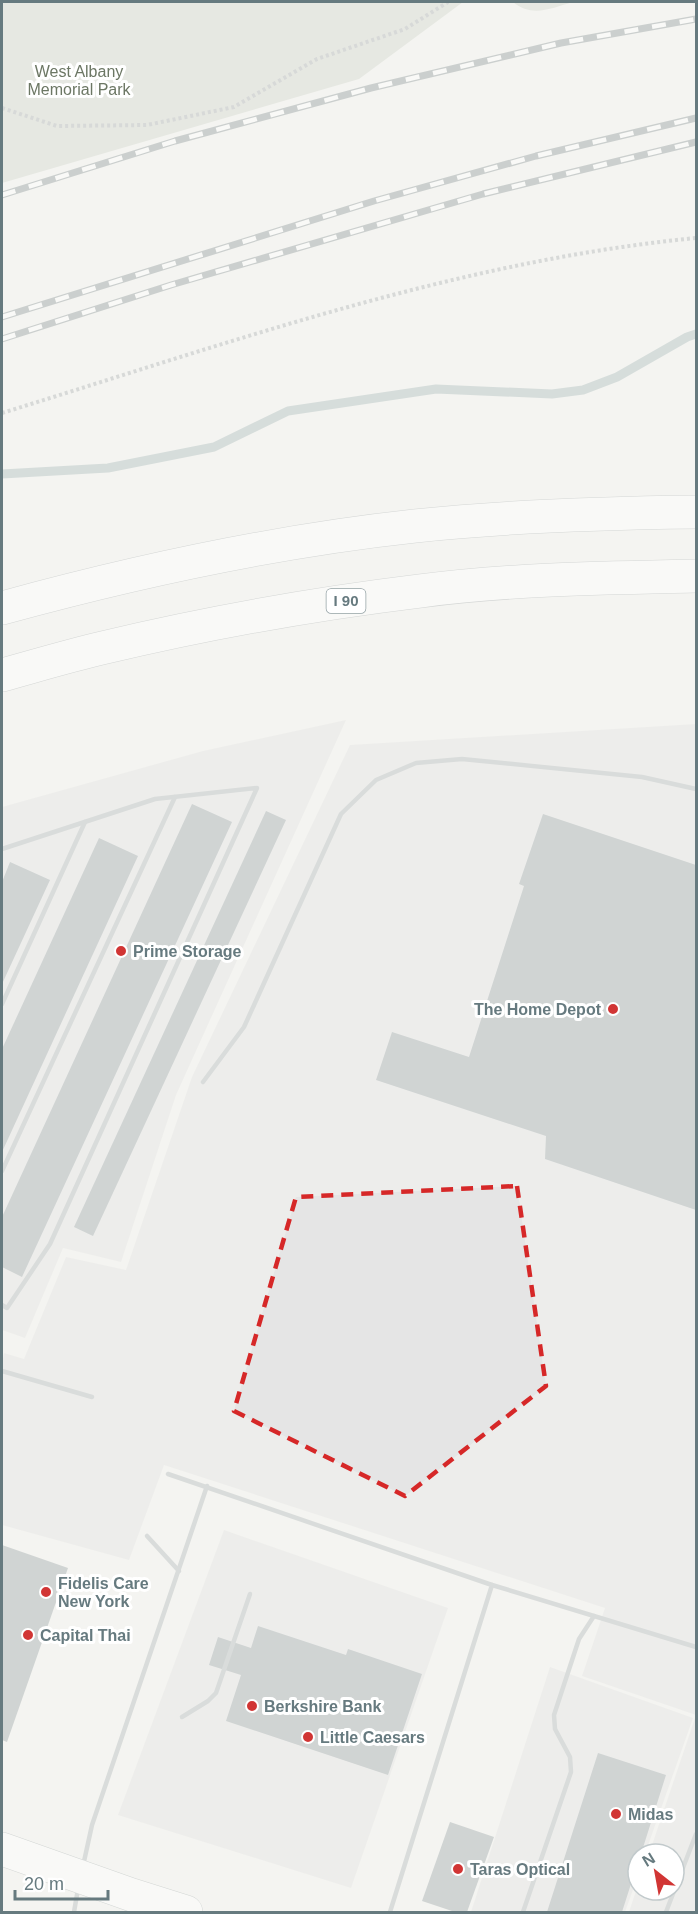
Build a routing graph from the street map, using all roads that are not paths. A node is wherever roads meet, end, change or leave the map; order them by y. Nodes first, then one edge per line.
1 (696, 512) edge
2 (696, 576) edge
3 (2, 608) edge
4 (2, 675) edge
5 (696, 789) edge
6 (175, 797) junction
7 (85, 822) junction
8 (2, 849) edge
9 (2, 1004) edge
10 (203, 1082) dead end
11 (2, 1171) edge
12 (2, 1305) edge
13 (2, 1371) edge
14 (92, 1397) dead end
15 (168, 1474) dead end
16 (207, 1486) junction
17 (147, 1536) dead end
18 (178, 1571) junction
19 (492, 1585) junction
20 (250, 1594) dead end
21 (594, 1616) junction
22 (696, 1647) edge
23 (182, 1717) dead end
24 (696, 1834) edge
25 (2, 1849) edge
26 (80, 1876) junction
27 (74, 1912) edge
28 (186, 1912) edge
29 (390, 1912) edge
30 (523, 1912) edge
31 (666, 1912) edge

1 - 3 main road
2 - 4 main road, I 90
5 - 10 lane
6 - 7 lane
6 - 11 lane
6 - 12 lane
7 - 8 lane
7 - 9 lane
13 - 14 lane
15 - 16 lane
16 - 18 lane
16 - 19 lane
17 - 18 lane
18 - 26 lane
19 - 21 lane
19 - 29 lane
20 - 23 lane
21 - 22 lane
21 - 30 lane
24 - 31 lane
25 - 26 main road
26 - 27 lane
26 - 28 main road

